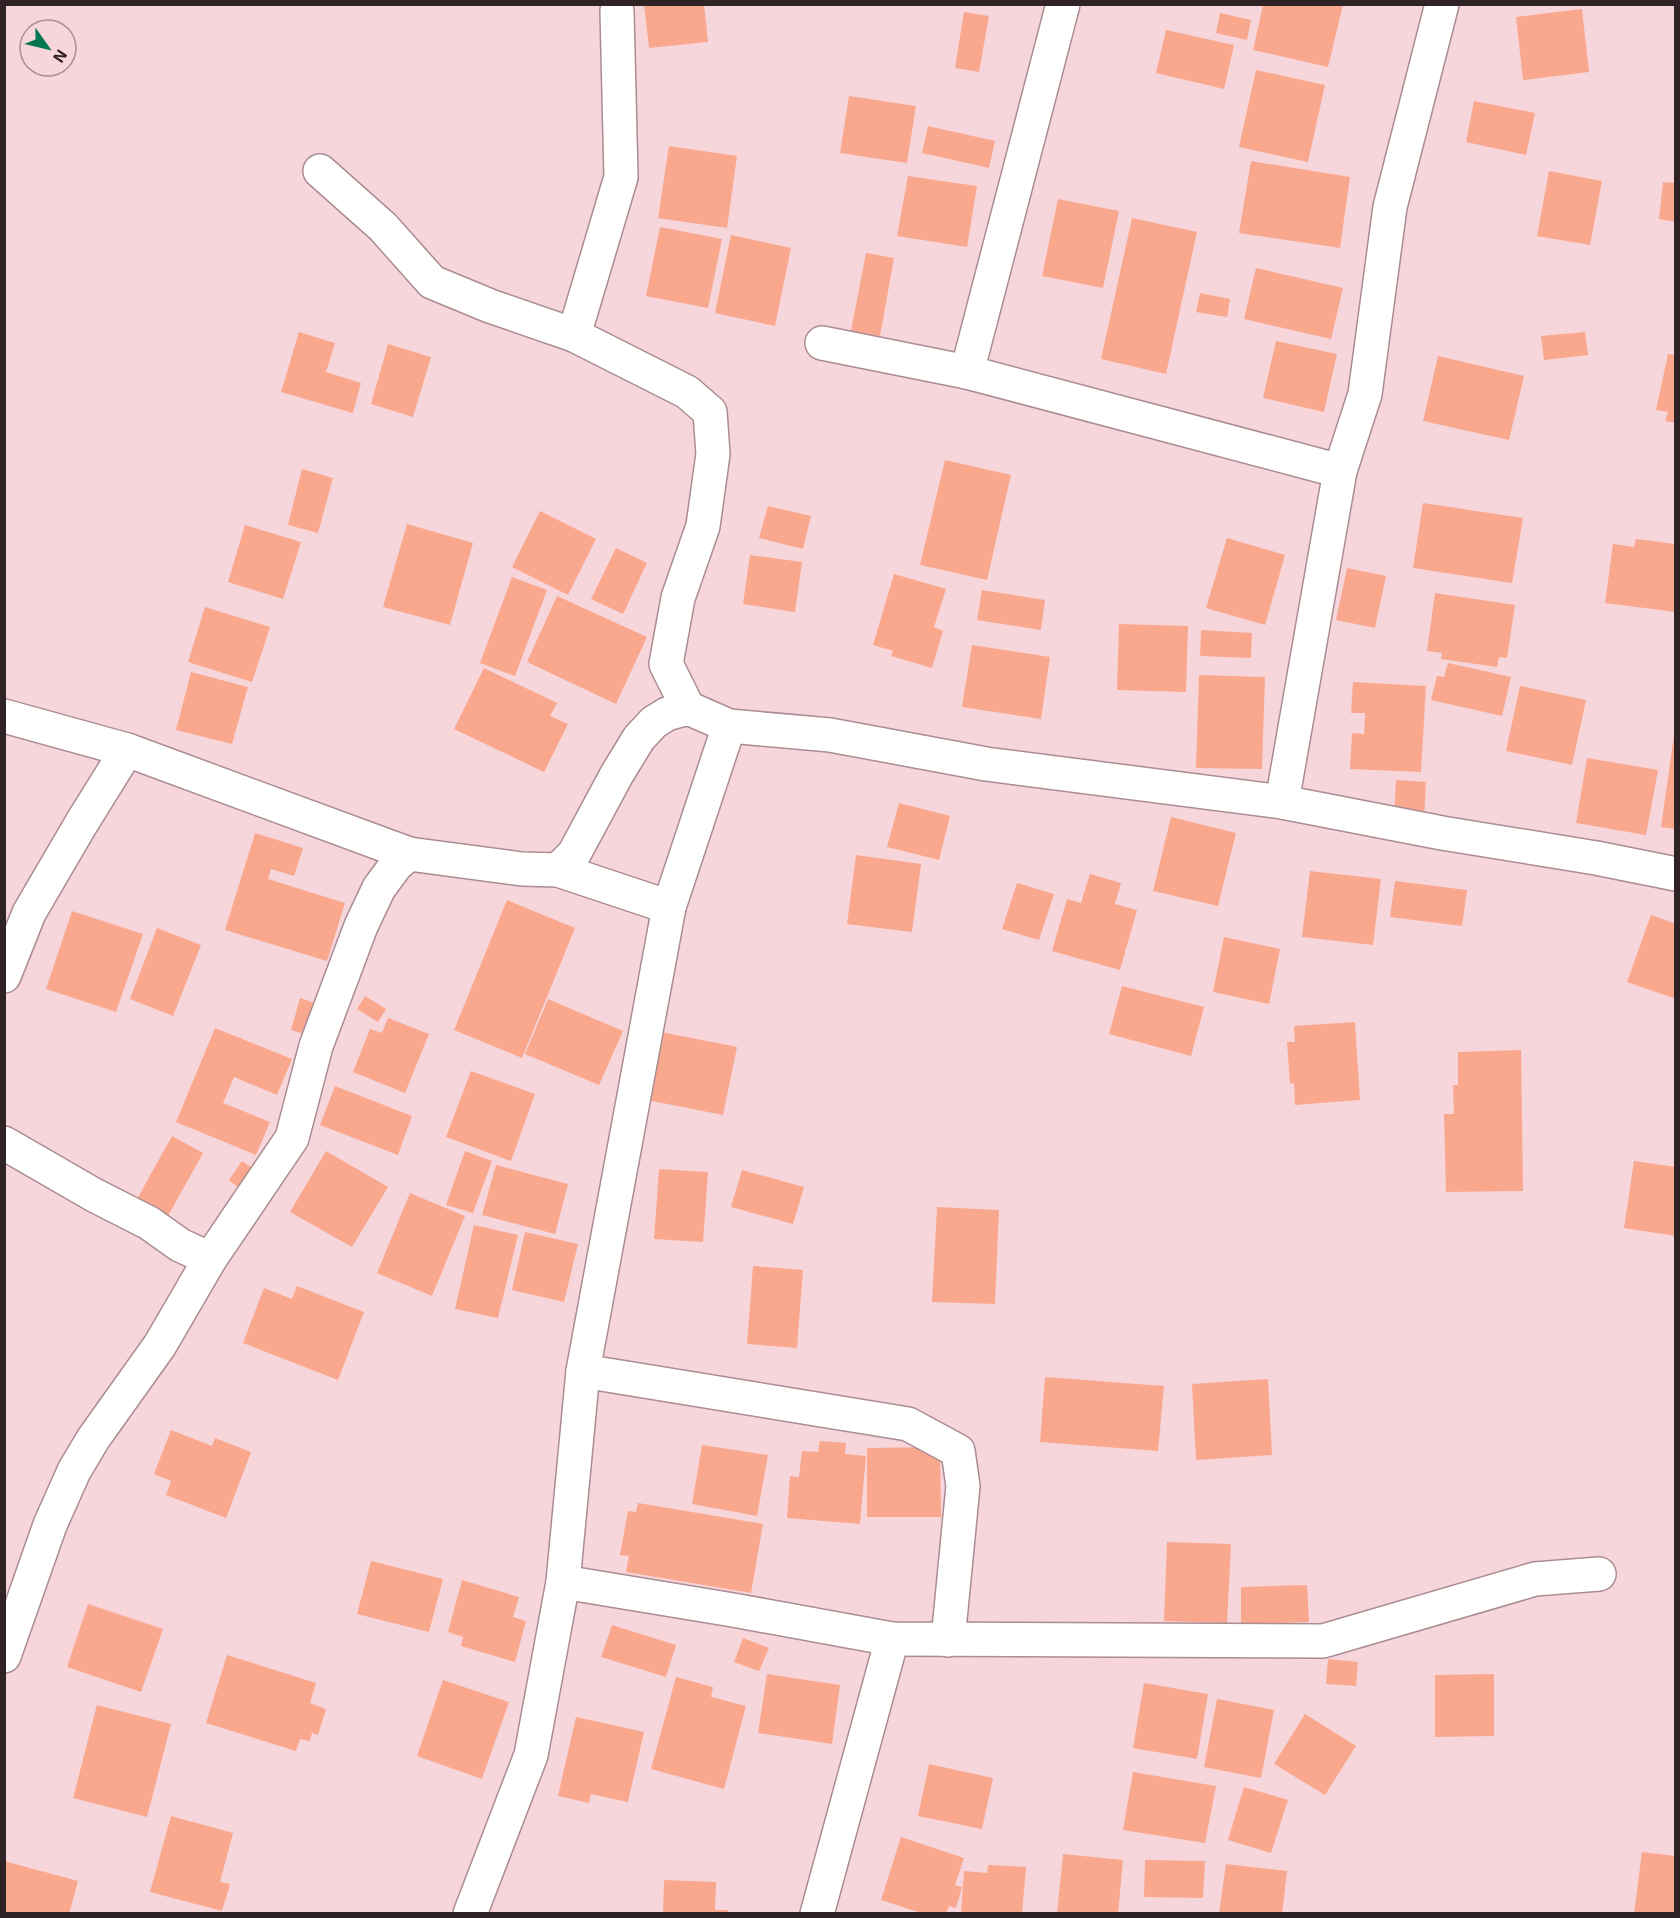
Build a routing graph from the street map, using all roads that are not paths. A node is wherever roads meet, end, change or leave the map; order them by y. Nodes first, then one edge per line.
1 (1063, 4) edge
2 (1442, 4) edge
3 (617, 11) dead end
4 (320, 171) dead end
5 (574, 334) junction
6 (822, 343) dead end
7 (967, 372) junction
8 (1340, 471) junction
9 (688, 708) junction
10 (4, 716) edge
11 (729, 726) junction
12 (127, 750) junction
13 (1282, 802) junction
14 (409, 854) junction
15 (558, 870) junction
16 (1676, 874) edge
17 (669, 907) junction
18 (4, 976) edge
19 (4, 1143) edge
20 (210, 1259) junction
21 (583, 1371) junction
22 (1599, 1574) dead end
23 (563, 1582) junction
24 (891, 1639) junction
25 (948, 1640) junction
26 (4, 1656) edge
27 (470, 1914) edge
28 (817, 1914) edge

1 - 7 street
2 - 8 street
3 - 5 street
4 - 5 street
5 - 9 street
6 - 7 street
7 - 8 street
8 - 13 street
9 - 11 street
9 - 15 street
10 - 12 street
11 - 13 street
11 - 17 street
12 - 14 street
12 - 18 street
13 - 16 street
14 - 15 street
14 - 20 street
15 - 17 street
17 - 21 street
19 - 20 street
20 - 26 street
21 - 23 street
21 - 25 street
22 - 25 street
23 - 24 street
23 - 27 street
24 - 25 street
24 - 28 street

